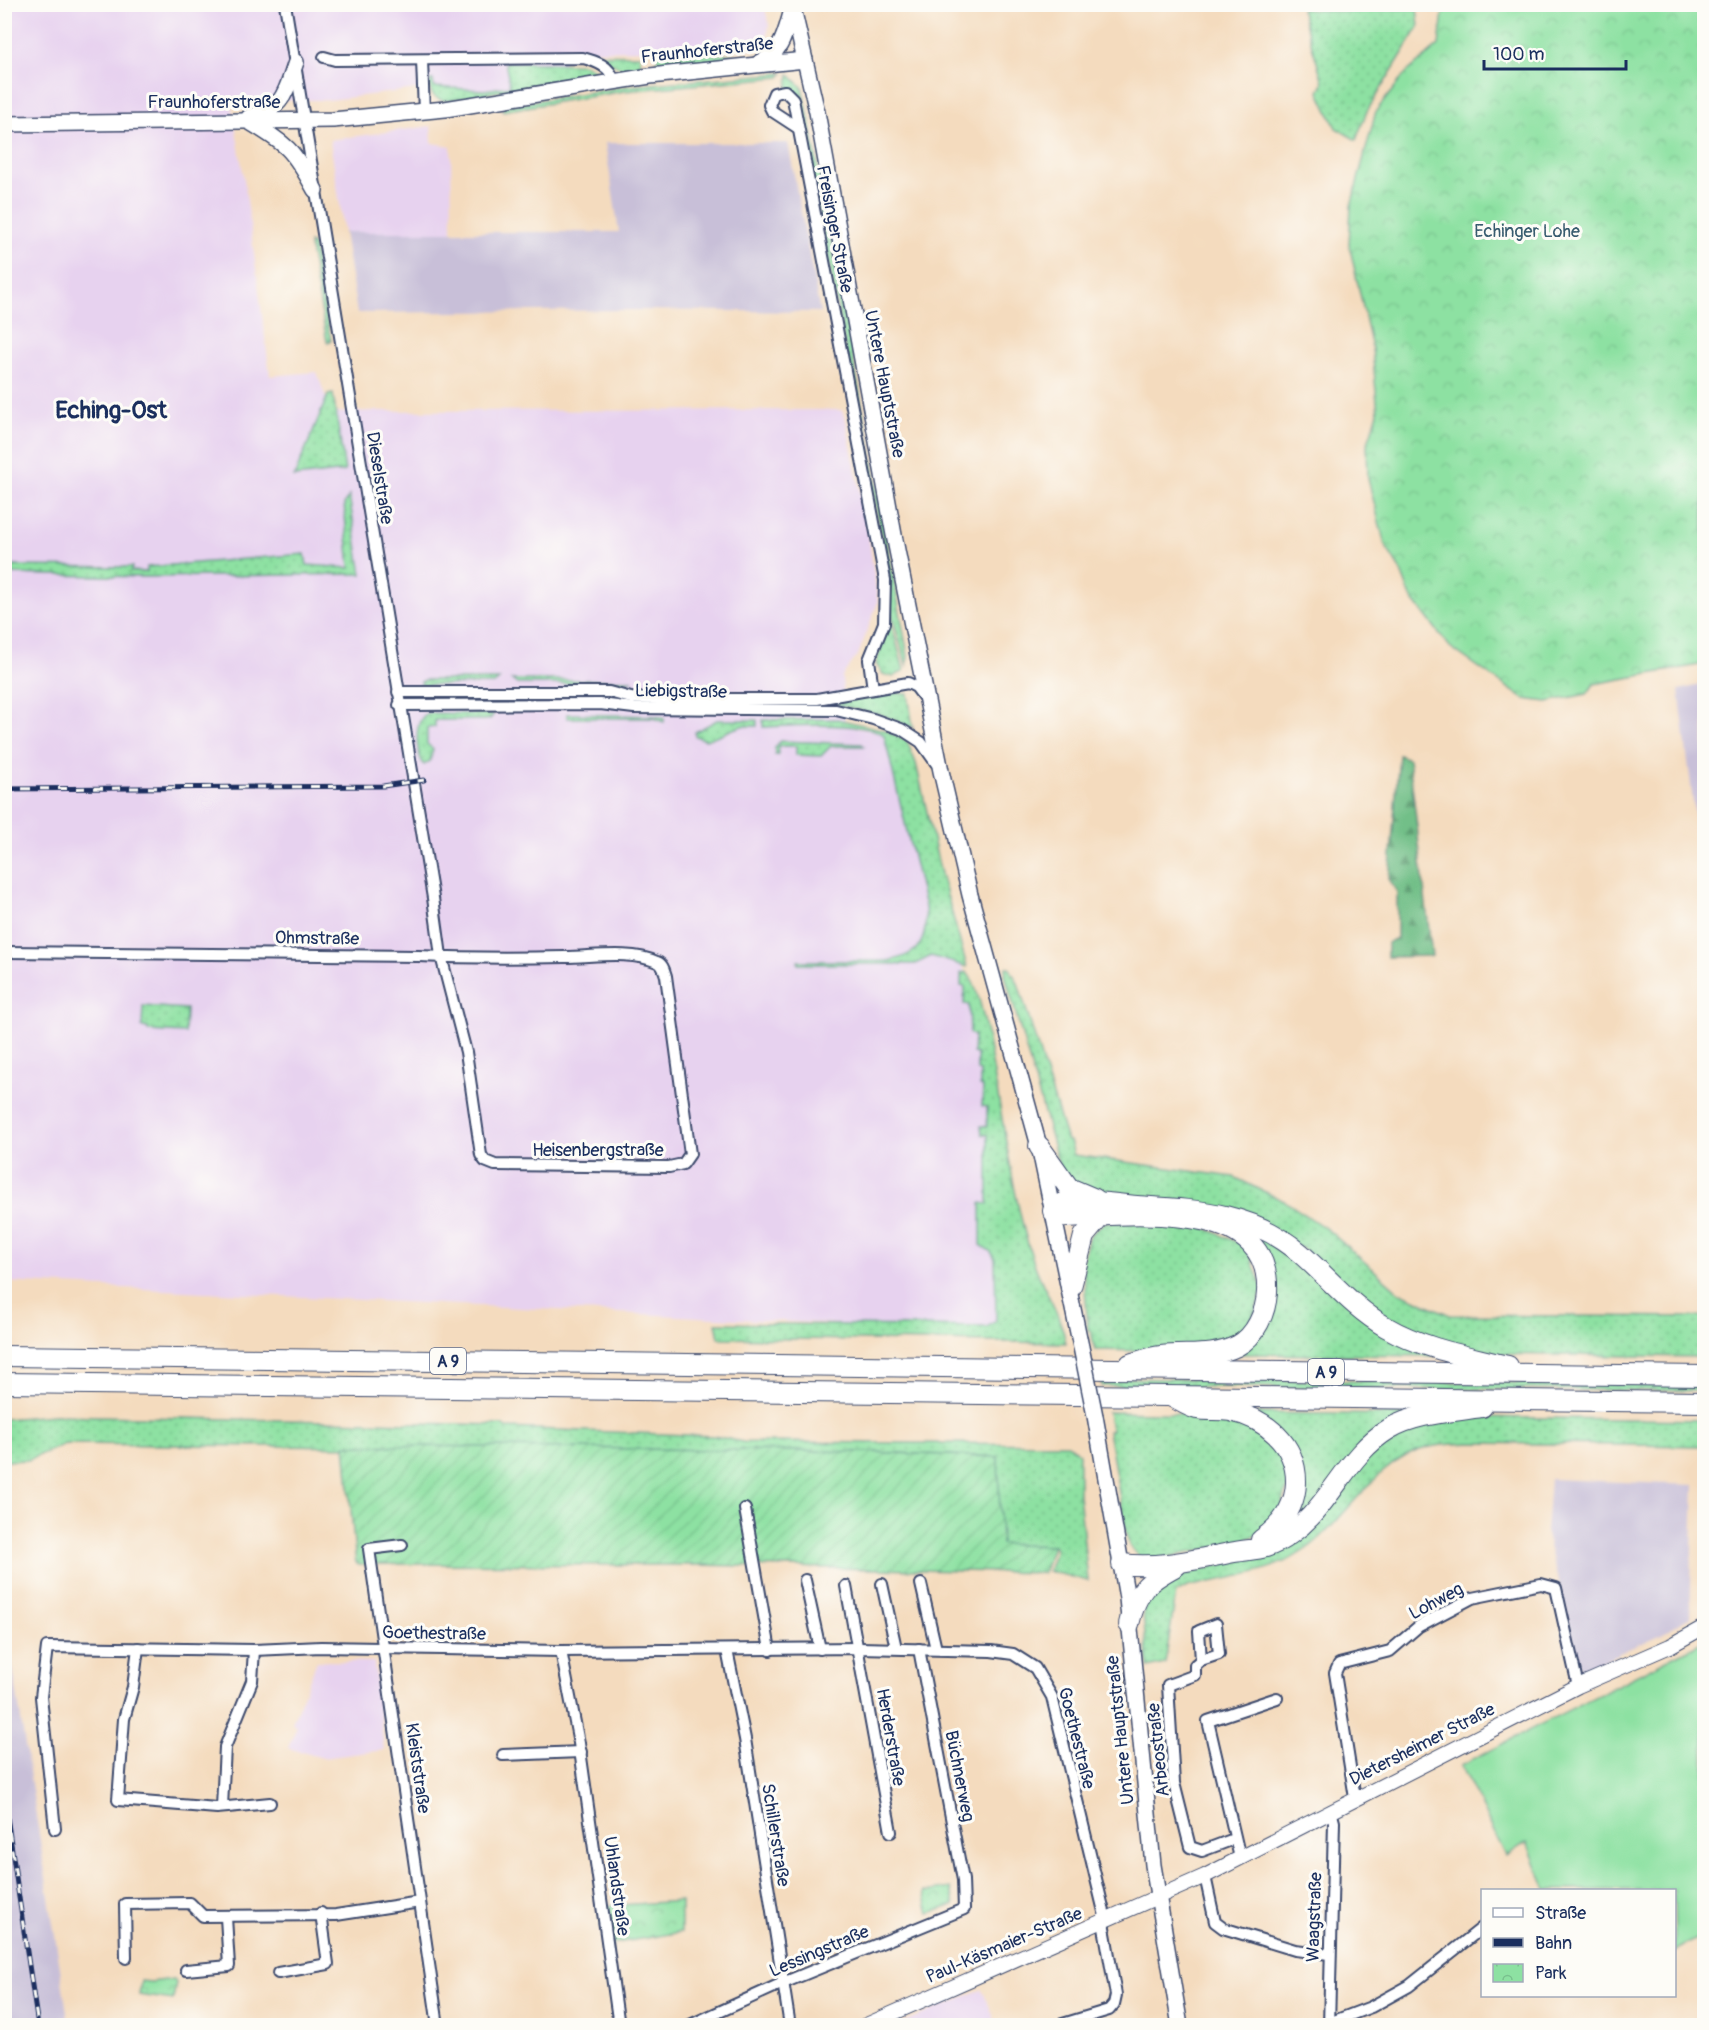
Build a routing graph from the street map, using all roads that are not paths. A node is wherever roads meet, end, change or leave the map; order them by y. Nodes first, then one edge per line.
1 (285, 4) edge
2 (793, 6) edge
3 (324, 57) dead end
4 (422, 60) junction
5 (805, 60) junction
6 (296, 62) junction
7 (754, 65) junction
8 (613, 80) junction
9 (424, 112) junction
10 (231, 121) junction
11 (248, 122) junction
12 (304, 122) junction
13 (4, 124) edge
14 (798, 128) dead end
15 (315, 190) junction
16 (918, 655) junction
17 (908, 683) junction
18 (873, 689) junction
19 (398, 692) junction
20 (399, 705) junction
21 (929, 707) junction
22 (941, 771) junction
23 (4, 952) edge
24 (441, 956) junction
25 (629, 957) joint
26 (1039, 1146) junction
27 (1105, 1210) junction
28 (1053, 1211) junction
29 (1071, 1287) junction
30 (4, 1356) edge
31 (1111, 1370) junction
32 (1542, 1375) junction
33 (1704, 1376) edge
34 (4, 1383) edge
35 (1167, 1394) junction
36 (1534, 1399) junction
37 (1704, 1402) edge
38 (745, 1509) dead end
39 (402, 1545) dead end
40 (1245, 1550) junction
41 (1186, 1561) junction
42 (1123, 1569) junction
43 (1155, 1578) junction
44 (805, 1580) dead end
45 (882, 1584) dead end
46 (921, 1584) dead end
47 (846, 1586) dead end
48 (1129, 1624) junction
49 (1704, 1627) edge
50 (138, 1648) junction
51 (385, 1648) junction
52 (859, 1648) junction
53 (896, 1648) junction
54 (820, 1649) junction
55 (919, 1649) junction
56 (936, 1649) junction
57 (254, 1650) junction
58 (727, 1650) junction
59 (770, 1650) junction
60 (561, 1652) junction
61 (1201, 1660) dead end
62 (1578, 1686) junction
63 (1277, 1698) dead end
64 (581, 1752) junction
65 (503, 1755) dead end
66 (1355, 1798) junction
67 (270, 1803) dead end
68 (222, 1807) junction
69 (1331, 1811) junction
70 (55, 1828) dead end
71 (891, 1832) dead end
72 (1234, 1839) junction
73 (1240, 1858) junction
74 (1205, 1876) junction
75 (1158, 1898) junction
76 (420, 1902) junction
77 (964, 1909) joint
78 (321, 1913) junction
79 (226, 1917) junction
80 (1104, 1922) junction
81 (1481, 1929) edge
82 (1329, 1954) junction
83 (126, 1958) dead end
84 (186, 1970) dead end
85 (278, 1972) dead end
86 (783, 1983) junction
87 (1329, 2024) edge
88 (438, 2025) edge
89 (619, 2025) edge
90 (688, 2025) edge
91 (790, 2025) edge
92 (864, 2025) edge
93 (1056, 2025) edge
94 (1180, 2025) edge

1 - 6 street, Dieselstraße
2 - 5 main road, Untere Hauptstraße
2 - 7 main road
3 - 4 street
4 - 8 street
4 - 9 street
5 - 7 main road, Fraunhoferstraße
5 - 16 main road, Untere Hauptstraße
6 - 10 main road
6 - 12 street, Dieselstraße
7 - 8 main road, Fraunhoferstraße
8 - 9 main road, Fraunhoferstraße
9 - 12 main road, Fraunhoferstraße
10 - 11 main road, Fraunhoferstraße
10 - 13 main road, Fraunhoferstraße
11 - 12 main road, Fraunhoferstraße
11 - 15 main road
12 - 15 street, Dieselstraße
14 - 18 street, Freisinger Straße
15 - 19 street, Dieselstraße
16 - 17 street
16 - 21 main road, Untere Hauptstraße
17 - 18 street, Liebigstraße
17 - 21 street
18 - 19 street, Liebigstraße
19 - 20 street, Dieselstraße
20 - 22 street, Liebigstraße
20 - 24 street, Dieselstraße
21 - 22 main road, Untere Hauptstraße
22 - 26 main road, Untere Hauptstraße
23 - 24 street, Ohmstraße
24 - 25 street, Ohmstraße
24 - 25 street, Heisenbergstraße
26 - 27 highway
26 - 28 main road, Untere Hauptstraße
27 - 28 highway
27 - 29 highway
27 - 31 highway
27 - 32 highway
28 - 29 main road, Untere Hauptstraße
29 - 42 main road, Untere Hauptstraße, bridge
30 - 31 highway, A 9
31 - 32 highway, A 9
32 - 33 highway, A 9
34 - 35 highway, A 9
35 - 36 highway, A 9
35 - 40 highway
36 - 37 highway, A 9
36 - 40 highway
38 - 59 street
39 - 51 street, Kleiststraße
40 - 41 highway
41 - 42 highway
41 - 43 highway
42 - 43 highway
42 - 48 main road, Untere Hauptstraße
43 - 48 highway
44 - 54 street
45 - 53 street
46 - 56 street
47 - 52 street
48 - 75 main road, Untere Hauptstraße
49 - 62 street, Dietersheimer Straße
50 - 57 street, Goethestraße
50 - 68 street
50 - 70 street, Goethestraße
51 - 57 street, Goethestraße
51 - 60 street, Goethestraße
51 - 76 street, Kleiststraße
52 - 53 street, Goethestraße
52 - 54 street, Goethestraße
52 - 71 street, Herderstraße
53 - 55 street, Goethestraße
54 - 59 street, Goethestraße
55 - 56 street, Goethestraße
55 - 77 street, Büchnerweg
56 - 80 street, Goethestraße
57 - 68 street
58 - 59 street, Goethestraße
58 - 60 street, Goethestraße
58 - 86 street, Schillerstraße
60 - 64 street, Uhlandstraße
61 - 72 street, Arbeostraße
62 - 66 street, Dietersheimer Straße
62 - 66 street, Lohweg
63 - 72 street
64 - 65 street
64 - 89 street, Uhlandstraße
66 - 69 street, Dietersheimer Straße
67 - 68 street
69 - 73 street, Dietersheimer Straße
69 - 82 street, Waagstraße
72 - 73 street
73 - 74 street, Dietersheimer Straße
74 - 75 street, Dietersheimer Straße
74 - 82 street
75 - 80 street, Paul-Käsmaier-Straße
75 - 94 main road, Untere Hauptstraße
76 - 78 street
76 - 88 street, Kleiststraße
77 - 86 street, Lessingstraße
78 - 79 street
78 - 85 street
79 - 83 street
79 - 84 street
80 - 92 street, Paul-Käsmaier-Straße
80 - 93 street, Goethestraße
81 - 87 street
82 - 87 street, Waagstraße
86 - 90 street, Lessingstraße
86 - 91 street, Schillerstraße

